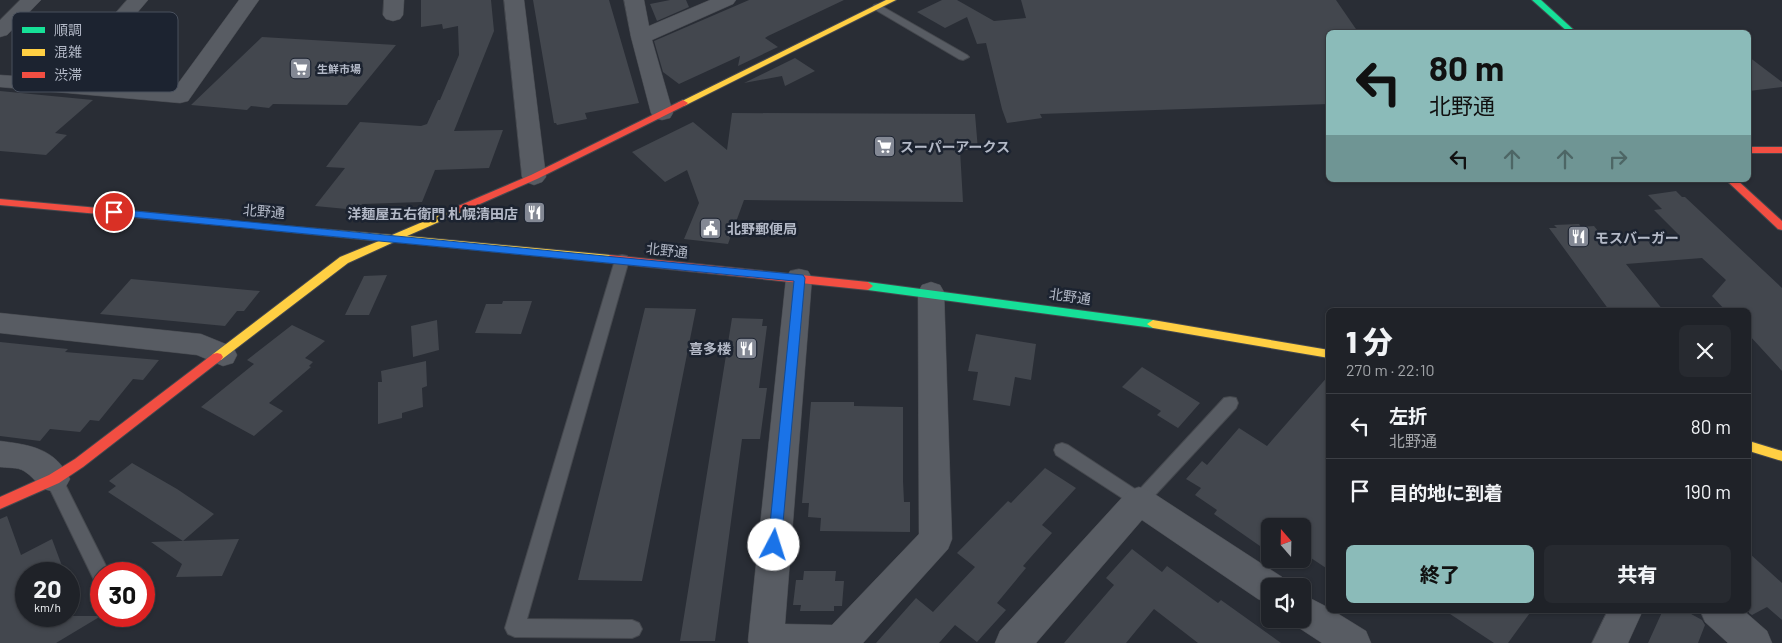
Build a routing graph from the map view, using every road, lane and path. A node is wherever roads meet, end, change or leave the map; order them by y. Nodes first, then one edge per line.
1 (31, 0) edge
2 (138, 0) edge
3 (249, 0) edge
4 (514, 0) edge
5 (634, 0) edge
6 (726, 0) edge
7 (892, 0) edge
8 (1536, 0) edge
9 (878, 7) junction
10 (19, 12) edge
11 (128, 12) edge
12 (12, 19) edge
13 (1570, 30) edge
14 (0, 31) edge
15 (642, 37) junction
16 (963, 57) dead end
17 (133, 92) edge
18 (662, 113) junction
19 (1751, 150) edge
20 (1782, 150) edge
21 (534, 177) junction
22 (1733, 182) edge
23 (0, 202) edge
24 (1782, 227) edge
25 (393, 238) junction
26 (622, 260) junction
27 (799, 278) junction
28 (931, 292) junction
29 (0, 323) edge
30 (1326, 353) edge
31 (223, 355) junction
32 (1230, 403) dead end
33 (1751, 447) edge
34 (1062, 450) dead end
35 (0, 454) edge
36 (1782, 456) edge
37 (54, 479) junction
38 (1139, 501) junction
39 (0, 503) edge
40 (95, 562) edge
41 (1261, 582) edge
42 (1625, 613) edge
43 (1720, 613) edge
44 (632, 629) dead end
45 (1012, 643) edge
46 (1610, 643) edge
47 (1754, 643) edge

1 - 10 street
2 - 11 street
3 - 17 street
4 - 21 street
5 - 15 street
6 - 15 street
7 - 9 street
8 - 13 street
9 - 16 lane
9 - 18 street
12 - 14 street
15 - 18 street
18 - 21 street
19 - 20 street
21 - 25 street
22 - 24 street
23 - 25 street, 北野通
25 - 26 street, 北野通
25 - 31 street
26 - 27 street, 北野通
26 - 44 lane
27 - 28 street, 北野通
27 - 28 street
28 - 30 street, 北野通
29 - 31 street
31 - 37 street
32 - 38 lane
33 - 36 street
34 - 38 lane
35 - 37 street
37 - 39 street
37 - 40 lane
38 - 41 street
38 - 45 street
42 - 46 street
43 - 47 street

